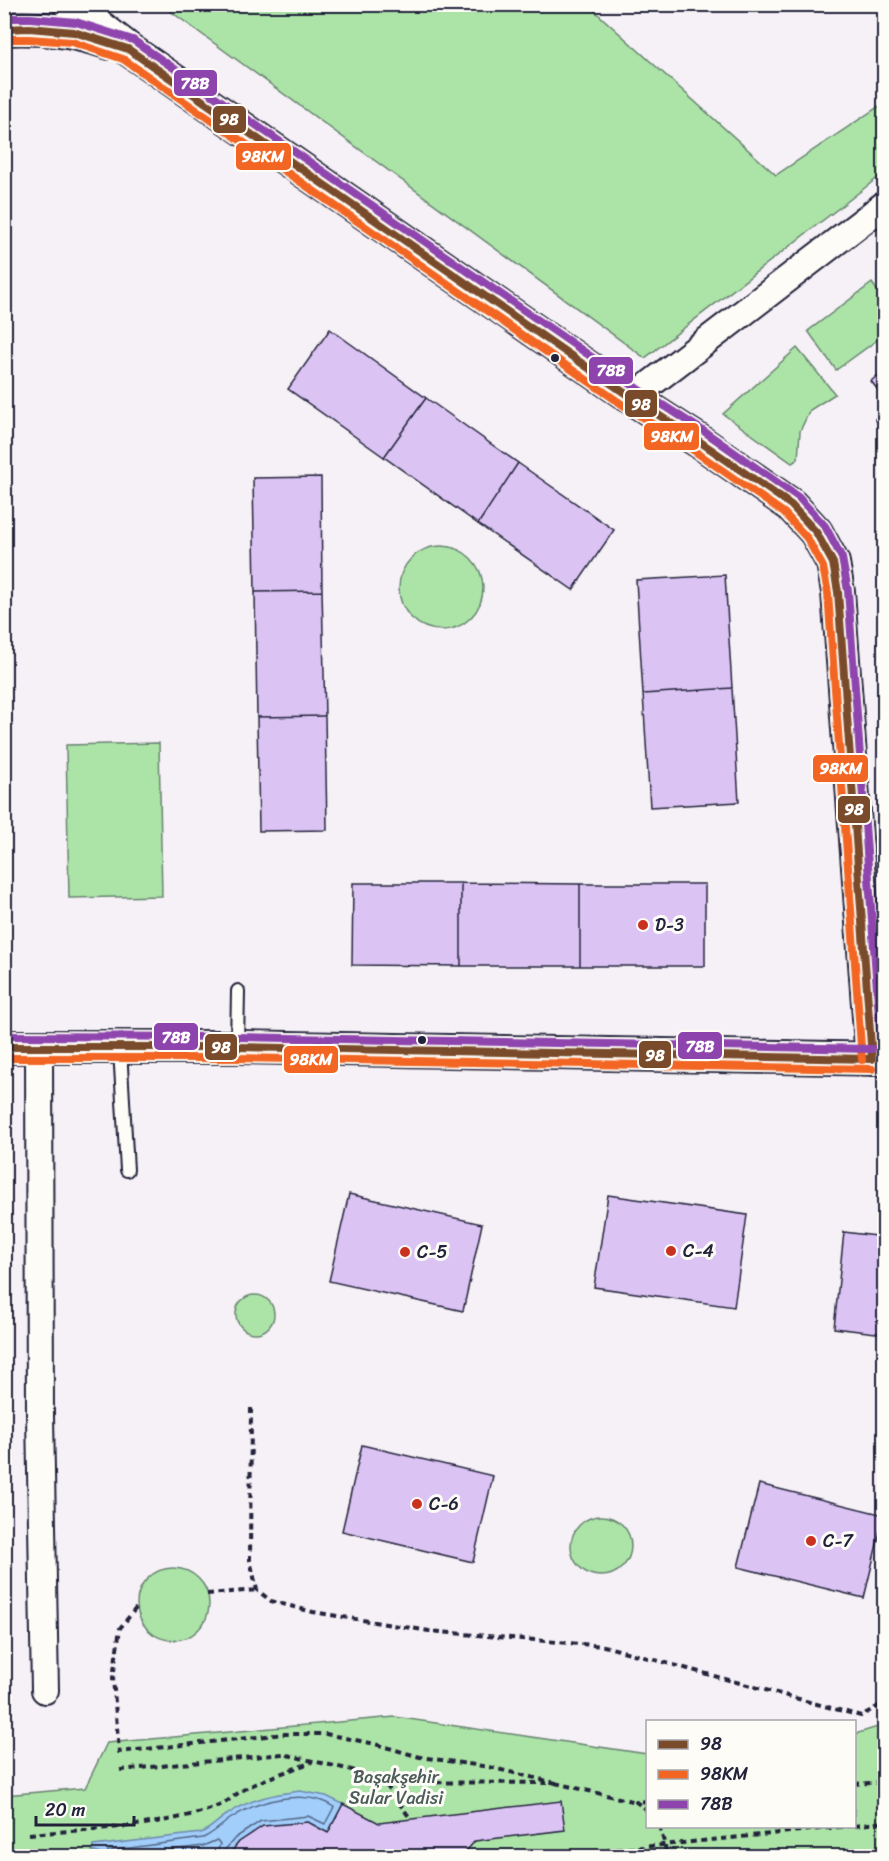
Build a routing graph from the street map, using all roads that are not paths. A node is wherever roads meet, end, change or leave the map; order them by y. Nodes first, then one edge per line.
1 (70, 4) edge
2 (4, 29) edge
3 (128, 49) junction
4 (885, 205) edge
5 (632, 398) junction
6 (238, 991) dead end
7 (4, 1047) edge
8 (237, 1047) junction
9 (39, 1048) junction
10 (120, 1048) junction
11 (878, 1059) edge
12 (127, 1170) dead end
13 (45, 1690) dead end

1 - 3 street
2 - 3 street
3 - 5 street
4 - 5 street
5 - 11 street
6 - 8 lane
7 - 9 street
8 - 10 street
8 - 11 street
9 - 10 street
9 - 13 street
10 - 12 lane

